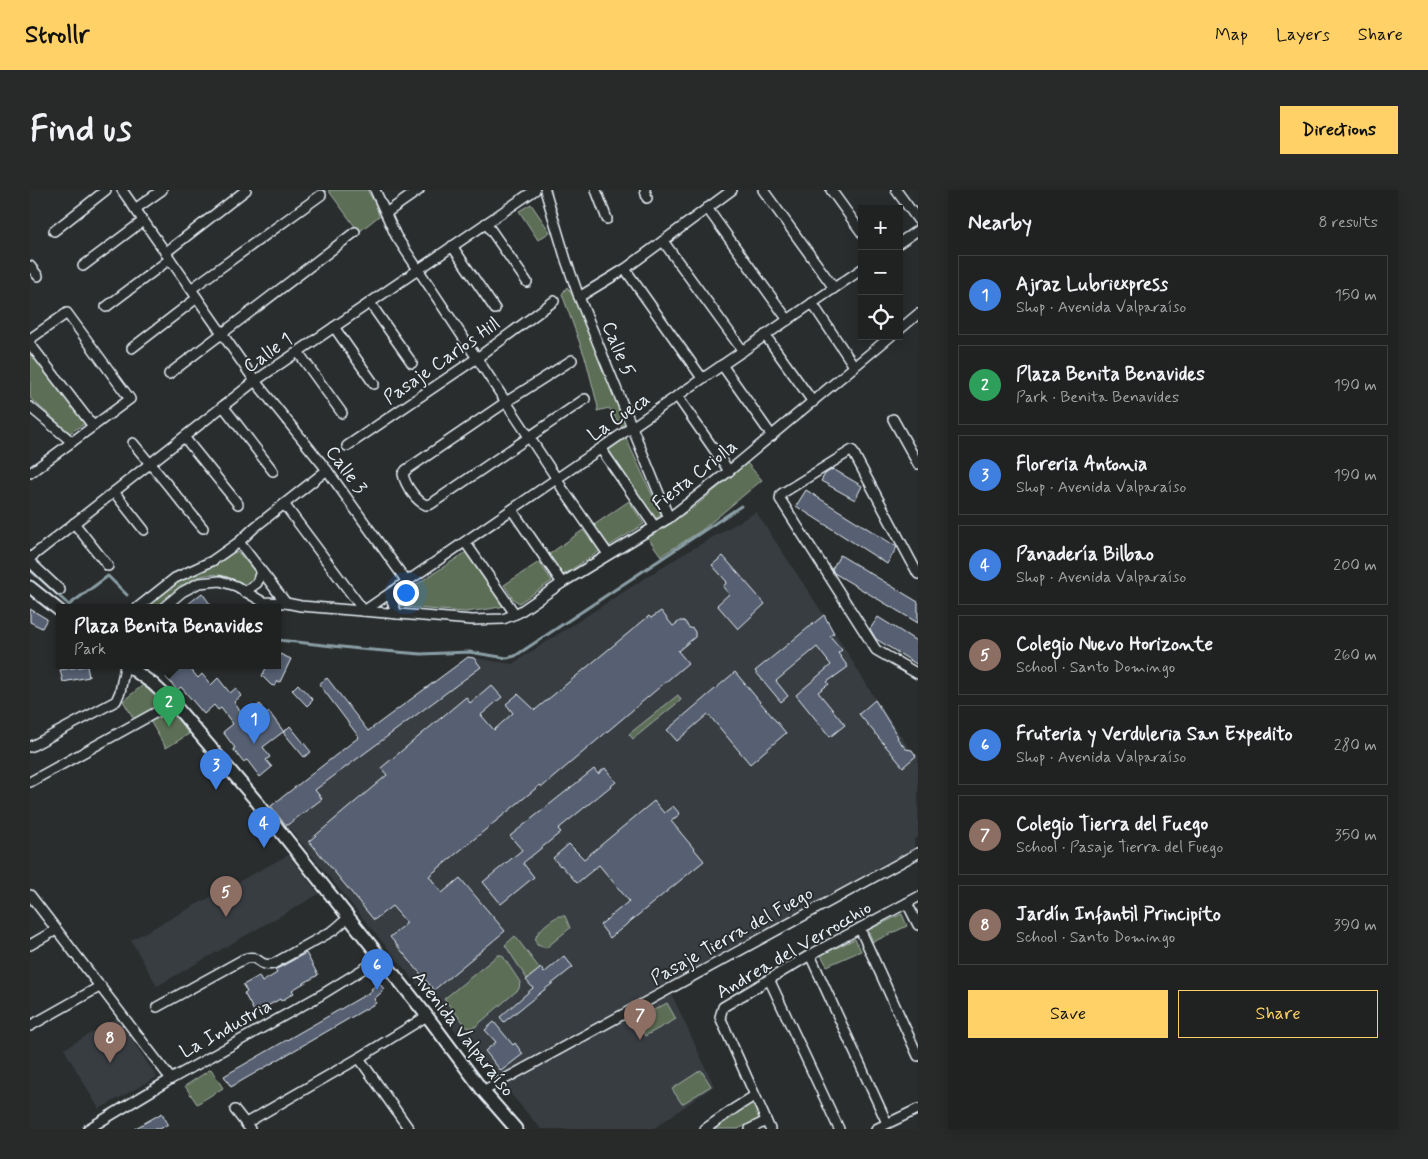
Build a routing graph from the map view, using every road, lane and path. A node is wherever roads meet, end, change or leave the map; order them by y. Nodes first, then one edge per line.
1 (106, 190) edge
2 (122, 190) edge
3 (162, 190) edge
4 (246, 190) edge
5 (374, 190) edge
6 (419, 190) edge
7 (535, 190) edge
8 (545, 190) edge
9 (596, 190) edge
10 (732, 190) edge
11 (763, 190) edge
12 (830, 190) edge
13 (896, 190) edge
14 (321, 195) dead end
15 (707, 208) junction
16 (135, 209) junction
17 (386, 213) junction
18 (607, 219) dead end
19 (918, 220) edge
20 (143, 221) junction
21 (486, 224) junction
22 (858, 228) edge
23 (918, 230) edge
24 (54, 231) dead end
25 (355, 232) dead end
26 (663, 240) junction
27 (903, 240) edge
28 (452, 246) junction
29 (168, 256) junction
30 (30, 266) edge
31 (83, 266) dead end
32 (625, 269) junction
33 (418, 270) junction
34 (858, 275) edge
35 (38, 276) dead end
36 (527, 282) dead end
37 (834, 288) junction
38 (191, 290) junction
39 (579, 297) junction
40 (197, 298) junction
41 (554, 301) dead end
42 (370, 303) junction
43 (812, 303) junction
44 (106, 307) dead end
45 (495, 309) dead end
46 (918, 314) edge
47 (788, 320) junction
48 (334, 327) junction
49 (903, 327) edge
50 (222, 334) junction
51 (765, 335) junction
52 (30, 339) edge
53 (886, 340) edge
54 (30, 344) edge
55 (132, 348) dead end
56 (743, 351) junction
57 (298, 352) junction
58 (477, 358) junction
59 (572, 360) dead end
60 (412, 363) dead end
61 (722, 365) junction
62 (854, 366) junction
63 (169, 374) dead end
64 (702, 378) junction
65 (255, 381) junction
66 (374, 384) dead end
67 (677, 396) junction
68 (585, 400) dead end
69 (506, 402) junction
70 (813, 402) junction
71 (224, 406) junction
72 (30, 407) edge
73 (342, 414) dead end
74 (894, 419) dead end
75 (93, 426) junction
76 (632, 427) junction
77 (529, 436) junction
78 (772, 436) junction
79 (184, 437) junction
80 (72, 442) junction
81 (133, 443) dead end
82 (347, 446) dead end
83 (601, 449) junction
84 (150, 464) junction
85 (918, 464) edge
86 (327, 470) junction
87 (273, 471) dead end
88 (729, 471) junction
89 (30, 473) edge
90 (557, 479) junction
91 (114, 492) junction
92 (238, 504) dead end
93 (284, 504) junction
94 (512, 510) junction
95 (669, 518) junction
96 (74, 523) junction
97 (655, 527) junction
98 (202, 528) dead end
99 (144, 530) dead end
100 (240, 542) junction
101 (465, 542) junction
102 (608, 554) junction
103 (30, 558) edge
104 (30, 562) edge
105 (108, 566) dead end
106 (261, 571) junction
107 (918, 574) edge
108 (407, 582) junction
109 (562, 583) junction
110 (30, 586) edge
111 (60, 590) dead end
112 (394, 591) junction
113 (244, 592) junction
114 (286, 603) junction
115 (143, 604) edge
116 (168, 604) edge
117 (56, 608) edge
118 (364, 611) junction
119 (397, 614) junction
120 (515, 614) junction
121 (126, 669) edge
122 (131, 669) edge
123 (918, 674) edge
124 (174, 703) junction
125 (30, 747) edge
126 (30, 782) edge
127 (918, 853) edge
128 (30, 895) edge
129 (918, 897) edge
130 (908, 903) junction
131 (348, 918) junction
132 (918, 925) edge
133 (860, 929) junction
134 (56, 930) junction
135 (30, 945) edge
136 (810, 955) junction
137 (380, 958) junction
138 (769, 979) junction
139 (101, 986) junction
140 (157, 1008) dead end
141 (426, 1016) junction
142 (30, 1026) edge
143 (918, 1056) edge
144 (359, 1058) junction
145 (171, 1079) junction
146 (483, 1091) junction
147 (754, 1096) junction
148 (918, 1109) edge
149 (235, 1110) dead end
150 (888, 1123) junction
151 (768, 1125) edge
152 (248, 1126) edge
153 (88, 1129) edge
154 (410, 1129) edge
155 (516, 1129) edge
156 (705, 1129) edge
157 (750, 1129) edge
158 (838, 1129) edge
159 (876, 1129) edge

1 - 24 street
2 - 16 street, Calle 3
3 - 16 street
4 - 29 street
5 - 17 street
6 - 17 street
7 - 21 street, Calle 1
8 - 39 street, Calle 5
9 - 18 street
10 - 15 street
11 - 37 street
12 - 22 street
13 - 19 street
14 - 38 street
15 - 26 street
15 - 47 street
16 - 20 street, Calle 3
17 - 33 street
20 - 29 street, Calle 3
20 - 31 street
21 - 28 street, Calle 1
21 - 36 street
23 - 27 street
25 - 50 street
26 - 32 street
26 - 56 street
28 - 33 street, Calle 1
28 - 45 street
29 - 38 street, Calle 3
29 - 44 street
30 - 35 street
32 - 39 street
32 - 64 street
33 - 42 street, Calle 1
33 - 58 street
34 - 37 street, La Cueca
37 - 43 street, La Cueca
38 - 40 street, Calle 3
39 - 76 street, Calle 5
40 - 50 street, Calle 3
40 - 55 street
41 - 58 street, Pasaje Carlos Hill
42 - 48 street, Calle 1
42 - 60 street
43 - 47 street, La Cueca
43 - 62 street
46 - 49 street
47 - 51 street, La Cueca
48 - 57 street, Calle 1
48 - 66 street
50 - 63 street
50 - 65 street, Calle 3
51 - 56 street, La Cueca
51 - 70 street
52 - 75 street
53 - 62 street, Fiesta Criolla
54 - 75 street
56 - 61 street, La Cueca
57 - 65 street, Calle 1
57 - 73 street
58 - 69 street
58 - 82 street, Pasaje Carlos Hill
59 - 69 street
61 - 64 street, La Cueca
61 - 78 street
62 - 70 street, Fiesta Criolla
64 - 67 street, La Cueca
65 - 71 street, Calle 1
65 - 86 street, Calle 3
67 - 76 street, La Cueca
67 - 88 street
68 - 77 street
69 - 77 street
69 - 77 street
70 - 78 street, Fiesta Criolla
71 - 79 street, Calle 1
71 - 87 street
72 - 80 street
74 - 85 street
75 - 80 street
76 - 83 street, La Cueca
76 - 95 street, Calle 5
77 - 90 street
78 - 88 street, Fiesta Criolla
79 - 84 street, Calle 1
79 - 92 street
80 - 89 street
81 - 84 street
83 - 90 street, La Cueca
83 - 97 street
84 - 91 street, Calle 1
84 - 98 street
86 - 93 street
86 - 108 street, Calle 3
88 - 95 street, Fiesta Criolla
90 - 94 street, La Cueca
90 - 102 street
91 - 96 street, Calle 1
91 - 99 street
93 - 100 street
93 - 118 street
94 - 101 street, La Cueca
94 - 109 street
95 - 97 street, Fiesta Criolla
96 - 103 street, Calle 1
96 - 105 street
97 - 102 street, Fiesta Criolla
100 - 106 street
100 - 115 street
101 - 108 street, La Cueca
101 - 120 street
102 - 109 street, Fiesta Criolla
104 - 111 street
106 - 113 street
106 - 114 street
107 - 123 street
108 - 112 street, La Cueca
109 - 120 street, Fiesta Criolla
110 - 117 main road
112 - 118 street, La Cueca
112 - 119 street
113 - 114 street
113 - 116 street
114 - 118 street
118 - 119 street
119 - 120 street, Fiesta Criolla
121 - 125 street
122 - 124 main road, Avenida Valparaíso
124 - 126 street
124 - 131 main road, Avenida Valparaíso
127 - 146 street, Pasaje Tierra del Fuego
128 - 134 street
129 - 130 street, Andrea del Verrocchio
130 - 132 street
130 - 133 street, Andrea del Verrocchio
131 - 137 main road, Avenida Valparaíso
131 - 140 street
133 - 136 street, Andrea del Verrocchio
133 - 143 street
134 - 135 street
134 - 139 street
136 - 138 street, Andrea del Verrocchio
136 - 150 street
137 - 141 main road, Avenida Valparaíso
137 - 145 street, La Industria
138 - 147 street, Andrea del Verrocchio
138 - 158 street
139 - 142 street
139 - 145 street
141 - 144 street
141 - 146 main road, Avenida Valparaíso
144 - 152 street
144 - 154 street
145 - 153 street, La Industria
146 - 155 main road, Avenida Valparaíso
147 - 151 street, Andrea del Verrocchio
147 - 156 street
148 - 150 street
149 - 152 street
150 - 159 street
151 - 157 street

